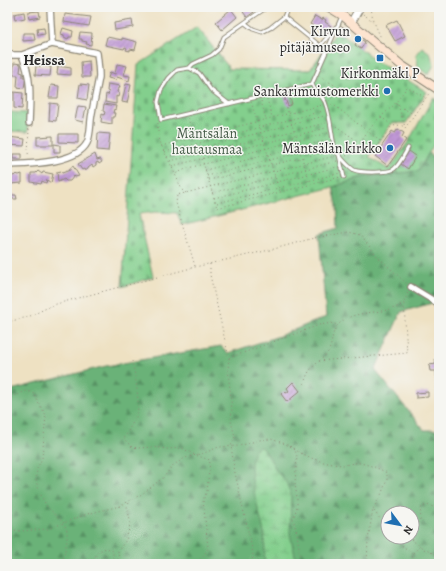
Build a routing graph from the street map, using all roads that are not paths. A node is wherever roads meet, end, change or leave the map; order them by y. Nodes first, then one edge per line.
1 (50, 7) edge
2 (267, 7) edge
3 (288, 7) edge
4 (329, 7) edge
5 (359, 9) edge
6 (342, 15) junction
7 (284, 17) junction
8 (245, 23) junction
9 (351, 23) junction
10 (338, 24) junction
11 (52, 44) junction
12 (22, 54) junction
13 (7, 55) edge
14 (189, 68) junction
15 (312, 84) junction
16 (436, 88) edge
17 (229, 104) junction
18 (29, 123) road end
19 (408, 148) dead end
20 (339, 155) junction
21 (7, 165) edge
22 (344, 177) road end
23 (411, 287) road end
24 (439, 304) edge

1 - 11 street
2 - 8 lane
3 - 7 lane
4 - 6 main road
5 - 9 street
6 - 9 main road
6 - 10 lane
7 - 8 lane
7 - 10 lane
8 - 14 lane
9 - 16 main road
10 - 15 lane
11 - 12 street
11 - 21 street
12 - 13 street
12 - 18 street
14 - 17 lane
14 - 17 lane
15 - 17 lane
15 - 20 lane
19 - 20 lane
20 - 22 lane
23 - 24 street

